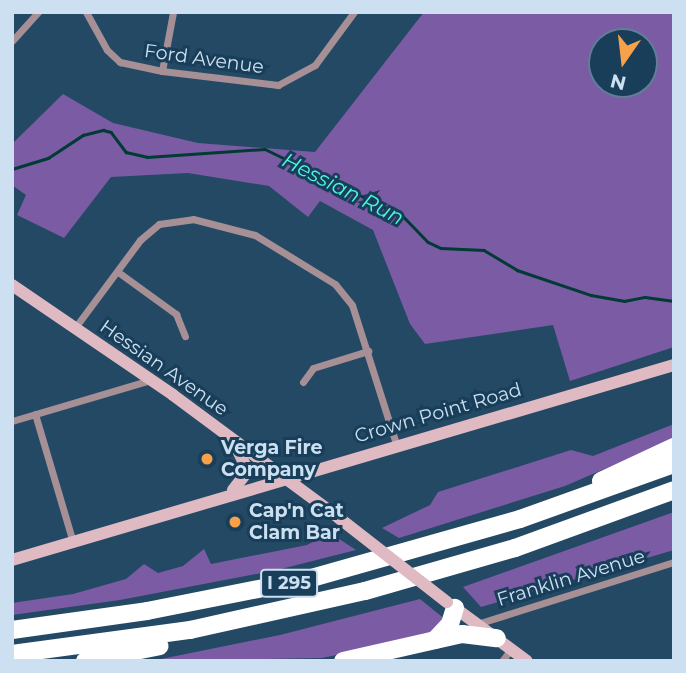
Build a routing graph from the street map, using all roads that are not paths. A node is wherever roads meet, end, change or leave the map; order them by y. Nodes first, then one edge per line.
1 (38, 12) edge
2 (86, 12) edge
3 (173, 12) edge
4 (354, 12) edge
5 (12, 41) edge
6 (162, 71) junction
7 (118, 272) junction
8 (12, 285) edge
9 (74, 329) junction
10 (186, 336) dead end
11 (368, 351) junction
12 (674, 365) edge
13 (150, 380) junction
14 (303, 382) dead end
15 (35, 414) junction
16 (12, 421) edge
17 (234, 440) junction
18 (396, 444) junction
19 (674, 447) edge
20 (674, 464) edge
21 (285, 477) junction
22 (674, 490) edge
23 (230, 493) junction
24 (558, 506) junction
25 (73, 542) junction
26 (12, 559) edge
27 (674, 562) edge
28 (451, 605) junction
29 (477, 624) junction
30 (12, 630) edge
31 (190, 630) junction
32 (435, 640) junction
33 (504, 644) junction
34 (12, 654) edge
35 (85, 661) edge
36 (343, 661) edge
37 (502, 661) edge
38 (527, 661) edge

1 - 5 street
2 - 6 street, Ford Avenue
3 - 6 street
4 - 6 street, Ford Avenue
7 - 9 street
7 - 10 street
7 - 11 street
8 - 9 main road, Hessian Avenue
9 - 13 main road, Hessian Avenue
11 - 14 street
11 - 18 street
12 - 18 main road, Crown Point Road
13 - 15 street
13 - 17 main road, Hessian Avenue
15 - 16 street
15 - 25 street
17 - 21 main road, Hessian Avenue
17 - 23 main road
18 - 21 main road, Crown Point Road
19 - 24 highway
20 - 24 highway, I 295
21 - 23 main road, Crown Point Road
21 - 28 main road, Hessian Avenue, bridge
22 - 31 highway, I 295
23 - 25 main road, Crown Point Road
24 - 30 highway, I 295
25 - 26 main road, Crown Point Road
27 - 29 street, Franklin Avenue
28 - 29 main road, Hessian Avenue
28 - 32 highway
29 - 33 main road, Hessian Avenue
31 - 34 highway, I 295
31 - 35 highway
32 - 33 highway
32 - 36 highway
33 - 37 street
33 - 38 main road, Hessian Avenue

